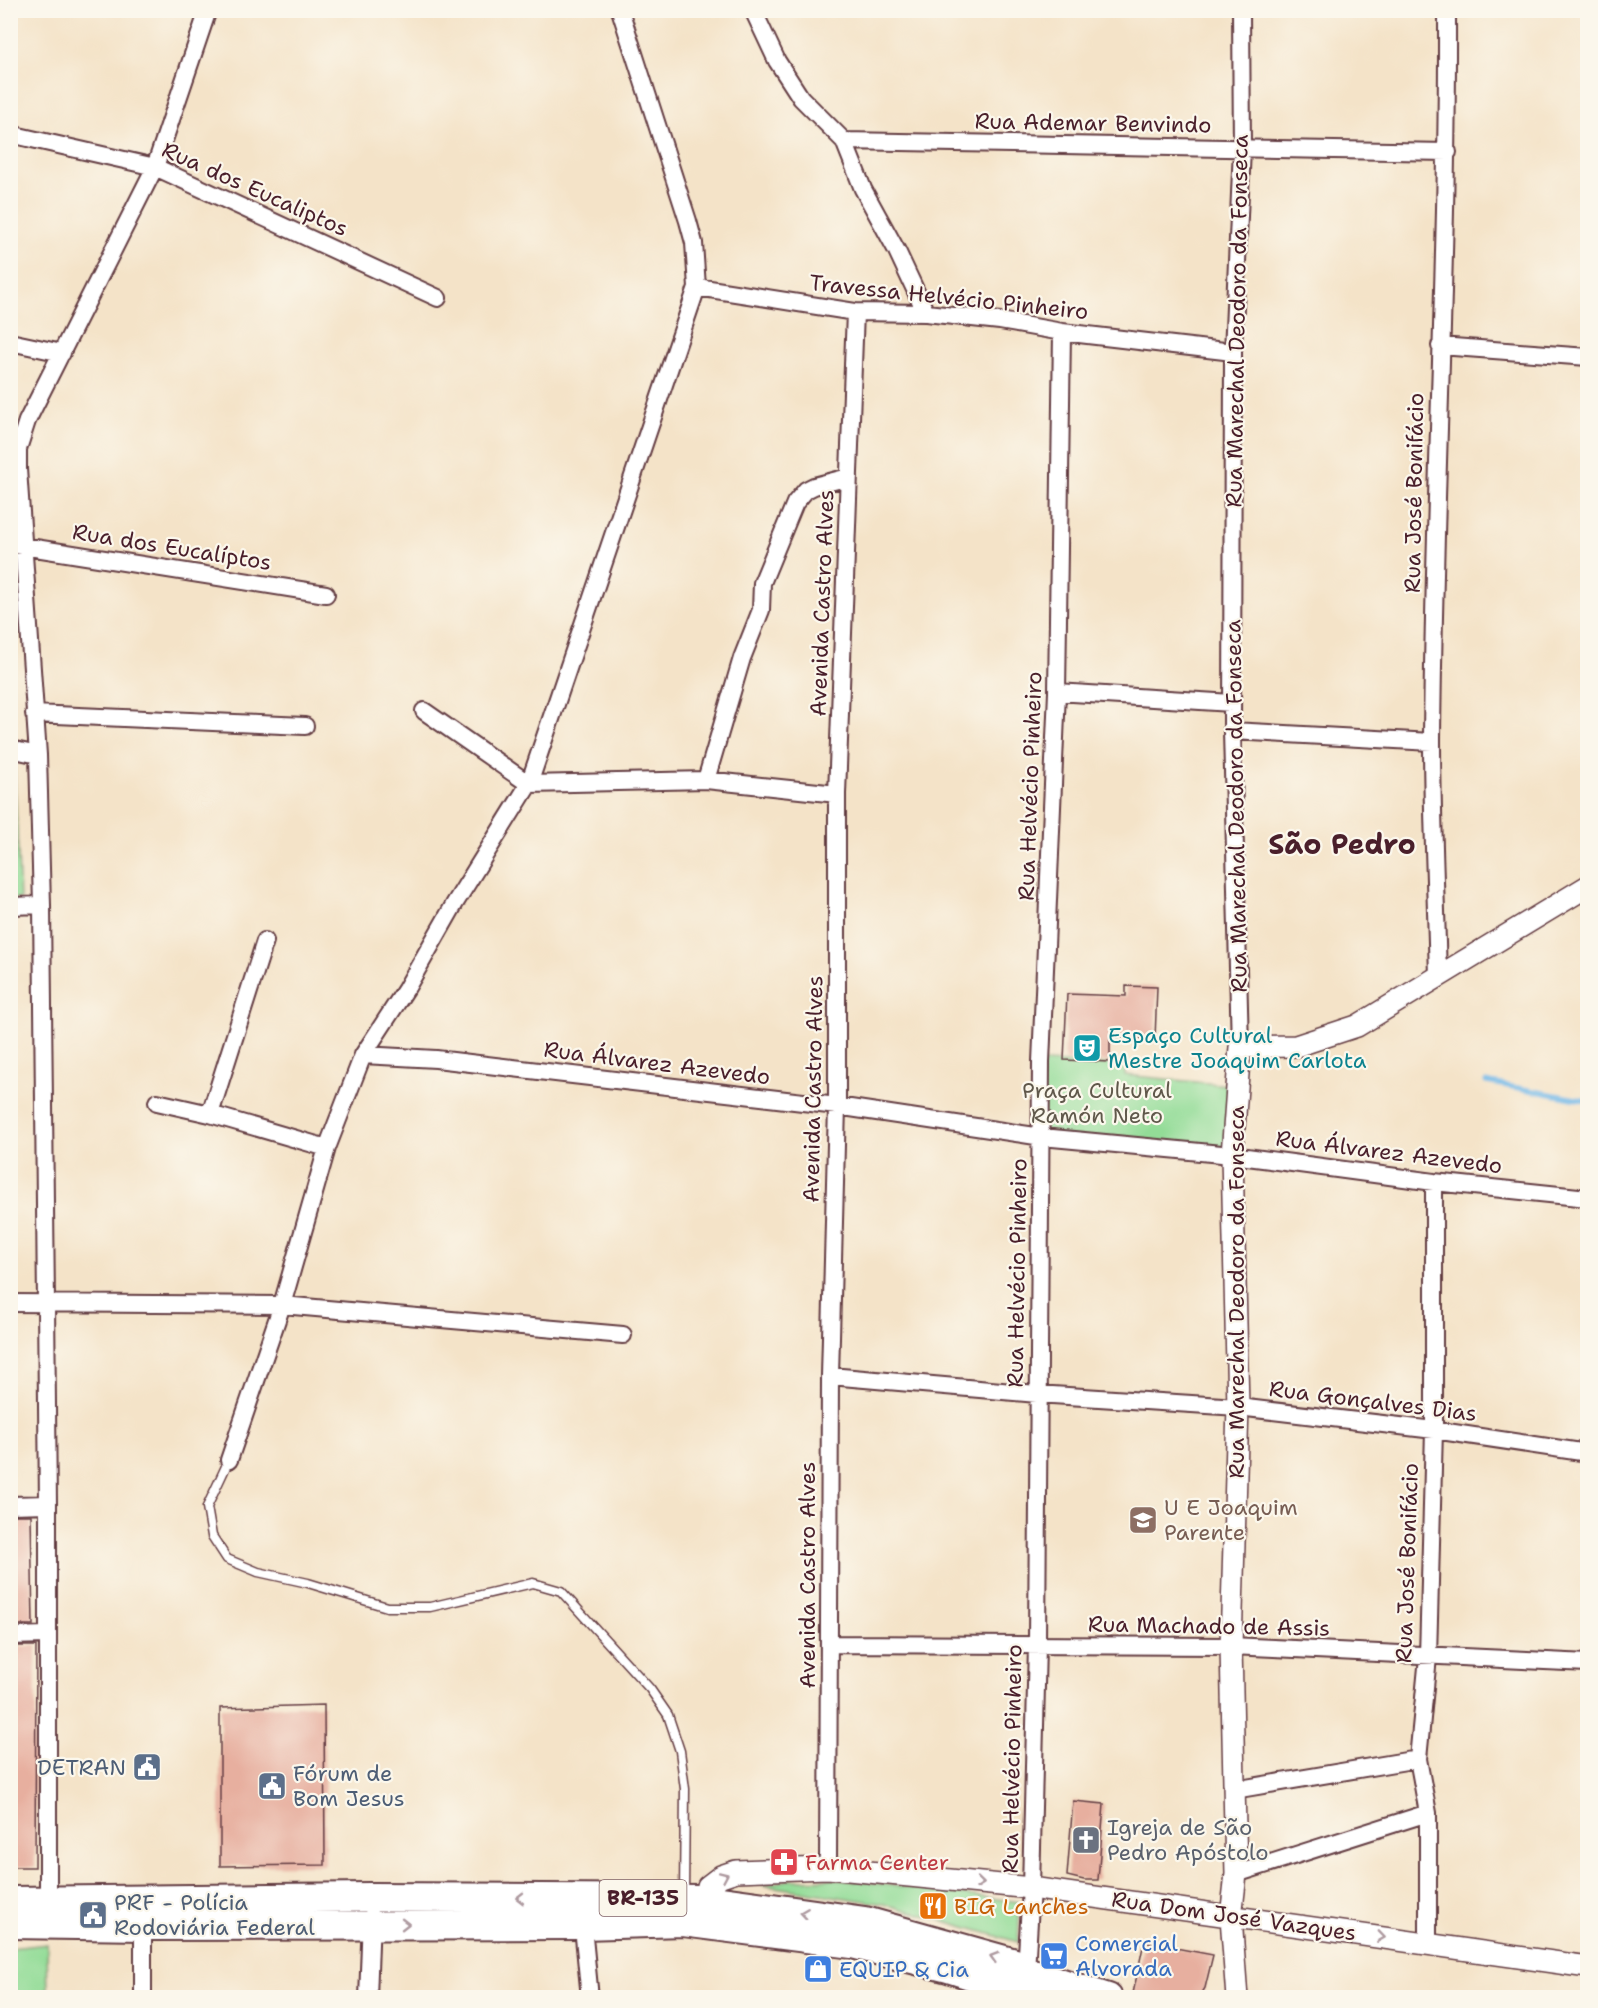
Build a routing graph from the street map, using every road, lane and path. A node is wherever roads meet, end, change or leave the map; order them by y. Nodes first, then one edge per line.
1 (208, 10) edge
2 (620, 10) edge
3 (753, 10) edge
4 (1241, 10) edge
5 (1447, 10) edge
6 (10, 135) edge
7 (844, 141) junction
8 (1242, 148) junction
9 (1448, 152) junction
10 (155, 167) junction
11 (697, 287) junction
12 (438, 298) dead end
13 (855, 312) junction
14 (926, 313) junction
15 (1062, 332) junction
16 (10, 342) edge
17 (1440, 346) junction
18 (1233, 352) junction
19 (62, 353) junction
20 (1587, 357) edge
21 (849, 477) junction
22 (16, 546) edge
23 (326, 594) dead end
24 (1057, 692) junction
25 (1232, 703) junction
26 (424, 711) dead end
27 (34, 714) junction
28 (305, 726) dead end
29 (1232, 731) junction
30 (1432, 742) junction
31 (10, 749) edge
32 (38, 755) junction
33 (706, 780) junction
34 (529, 784) junction
35 (837, 794) junction
36 (1587, 886) edge
37 (42, 905) junction
38 (10, 906) edge
39 (265, 941) dead end
40 (1438, 977) junction
41 (1240, 1047) junction
42 (363, 1055) junction
43 (157, 1102) dead end
44 (837, 1106) junction
45 (210, 1114) junction
46 (1042, 1137) junction
47 (327, 1148) junction
48 (1232, 1155) junction
49 (1434, 1182) junction
50 (1587, 1198) edge
51 (47, 1302) junction
52 (10, 1303) edge
53 (282, 1305) junction
54 (623, 1335) dead end
55 (830, 1376) junction
56 (1037, 1394) junction
57 (1238, 1407) junction
58 (1434, 1430) junction
59 (1587, 1453) edge
60 (229, 1460) joint
61 (48, 1504) junction
62 (10, 1505) edge
63 (10, 1635) edge
64 (48, 1635) junction
65 (830, 1644) junction
66 (1037, 1645) junction
67 (1231, 1646) junction
68 (1428, 1657) junction
69 (1587, 1663) edge
70 (1418, 1759) junction
71 (1234, 1790) junction
72 (1428, 1813) junction
73 (828, 1868) junction
74 (1236, 1874) junction
75 (1031, 1888) junction
76 (143, 1898) junction
77 (10, 1901) edge
78 (371, 1911) junction
79 (691, 1911) junction
80 (48, 1912) junction
81 (581, 1912) junction
82 (1231, 1917) junction
83 (10, 1923) edge
84 (144, 1926) junction
85 (1428, 1943) junction
86 (1587, 1967) edge
87 (1035, 1988) edge
88 (143, 1998) edge
89 (368, 1998) edge
90 (590, 1998) edge
91 (1108, 1998) edge
92 (1237, 1998) edge

1 - 10 street
2 - 11 street
3 - 7 street
4 - 8 street, Rua Marechal Deodoro da Fonseca
5 - 9 street, Rua José Bonifácio
6 - 10 street, Rua dos Eucaliptos
7 - 8 street, Rua Ademar Benvindo
7 - 14 street
8 - 9 street, Rua Ademar Benvindo
8 - 18 street, Rua Marechal Deodoro da Fonseca
9 - 17 street, Rua José Bonifácio
10 - 12 street, Rua dos Eucaliptos
10 - 19 street
11 - 13 street, Travessa Helvécio Pinheiro
11 - 34 street
13 - 14 street, Travessa Helvécio Pinheiro
13 - 21 street, Avenida Castro Alves
14 - 15 street, Travessa Helvécio Pinheiro
15 - 18 street, Travessa Helvécio Pinheiro
15 - 24 street, Rua Helvécio Pinheiro
16 - 19 street
17 - 20 street
17 - 30 street, Rua José Bonifácio
18 - 25 street, Rua Marechal Deodoro da Fonseca
19 - 22 street
21 - 33 street
21 - 35 street, Avenida Castro Alves
22 - 23 street, Rua dos Eucalíptos
22 - 27 street
24 - 25 street
24 - 46 street, Rua Helvécio Pinheiro
25 - 29 street, Rua Marechal Deodoro da Fonseca
26 - 34 street
27 - 28 street
27 - 32 street
29 - 30 street
29 - 41 street, Rua Marechal Deodoro da Fonseca
30 - 40 street, Rua José Bonifácio
31 - 32 street
32 - 37 street
33 - 34 street
33 - 35 street
34 - 42 street
35 - 44 street, Avenida Castro Alves
36 - 40 street
37 - 38 street
37 - 51 street
39 - 45 street
40 - 41 street
41 - 48 street, Rua Marechal Deodoro da Fonseca
42 - 44 street, Rua Álvarez Azevedo
42 - 47 street
43 - 45 street
44 - 46 street, Rua Álvarez Azevedo
44 - 55 street, Avenida Castro Alves
45 - 47 street
46 - 48 street, Rua Álvarez Azevedo
46 - 56 street, Rua Helvécio Pinheiro
47 - 53 street
48 - 49 street, Rua Álvarez Azevedo
48 - 57 street, Rua Marechal Deodoro da Fonseca
49 - 50 street, Rua Álvarez Azevedo
49 - 58 street, Rua José Bonifácio
51 - 52 street
51 - 53 street
51 - 61 street
53 - 54 street
53 - 60 street
55 - 56 street, Rua Gonçalves Dias
55 - 65 street, Avenida Castro Alves
56 - 57 street, Rua Gonçalves Dias
56 - 66 street, Rua Helvécio Pinheiro
57 - 58 street, Rua Gonçalves Dias
57 - 67 street, Rua Marechal Deodoro da Fonseca
58 - 59 street, Rua Gonçalves Dias
58 - 68 street, Rua José Bonifácio
60 - 79 lane
61 - 62 street
61 - 64 street
63 - 64 street
64 - 80 street
65 - 66 street, Rua Machado de Assis
65 - 73 street, Avenida Castro Alves
66 - 67 street, Rua Machado de Assis
66 - 75 street, Rua Helvécio Pinheiro
67 - 68 street, Rua Machado de Assis
67 - 71 street, Rua Marechal Deodoro da Fonseca
68 - 69 street, Rua Machado de Assis
68 - 70 street, Rua José Bonifácio
70 - 71 street
70 - 72 street, Rua José Bonifácio
71 - 74 street, Rua Marechal Deodoro da Fonseca
72 - 74 street
72 - 85 street, Rua José Bonifácio
73 -> 75 street, Rua Dom José Vazques
79 -> 73 street, Rua Dom José Vazques
74 - 82 street, Rua Marechal Deodoro da Fonseca
75 - 82 street, Rua Dom José Vazques
75 - 87 street, Rua Helvécio Pinheiro
76 - 78 highway, BR-135
76 - 80 highway, BR-135
76 - 84 street
77 - 80 highway, BR-135
78 - 81 highway, BR-135
78 - 84 highway, BR-135
78 - 89 street
79 - 81 highway, BR-135
79 - 87 highway, BR-135
80 - 83 highway, BR-135
80 - 84 highway, BR-135
81 - 90 street
82 -> 85 street, Rua Dom José Vazques
82 - 92 street, Rua Marechal Deodoro da Fonseca
84 - 88 street
85 - 86 street, Rua Dom José Vazques
87 - 91 highway, BR-135

